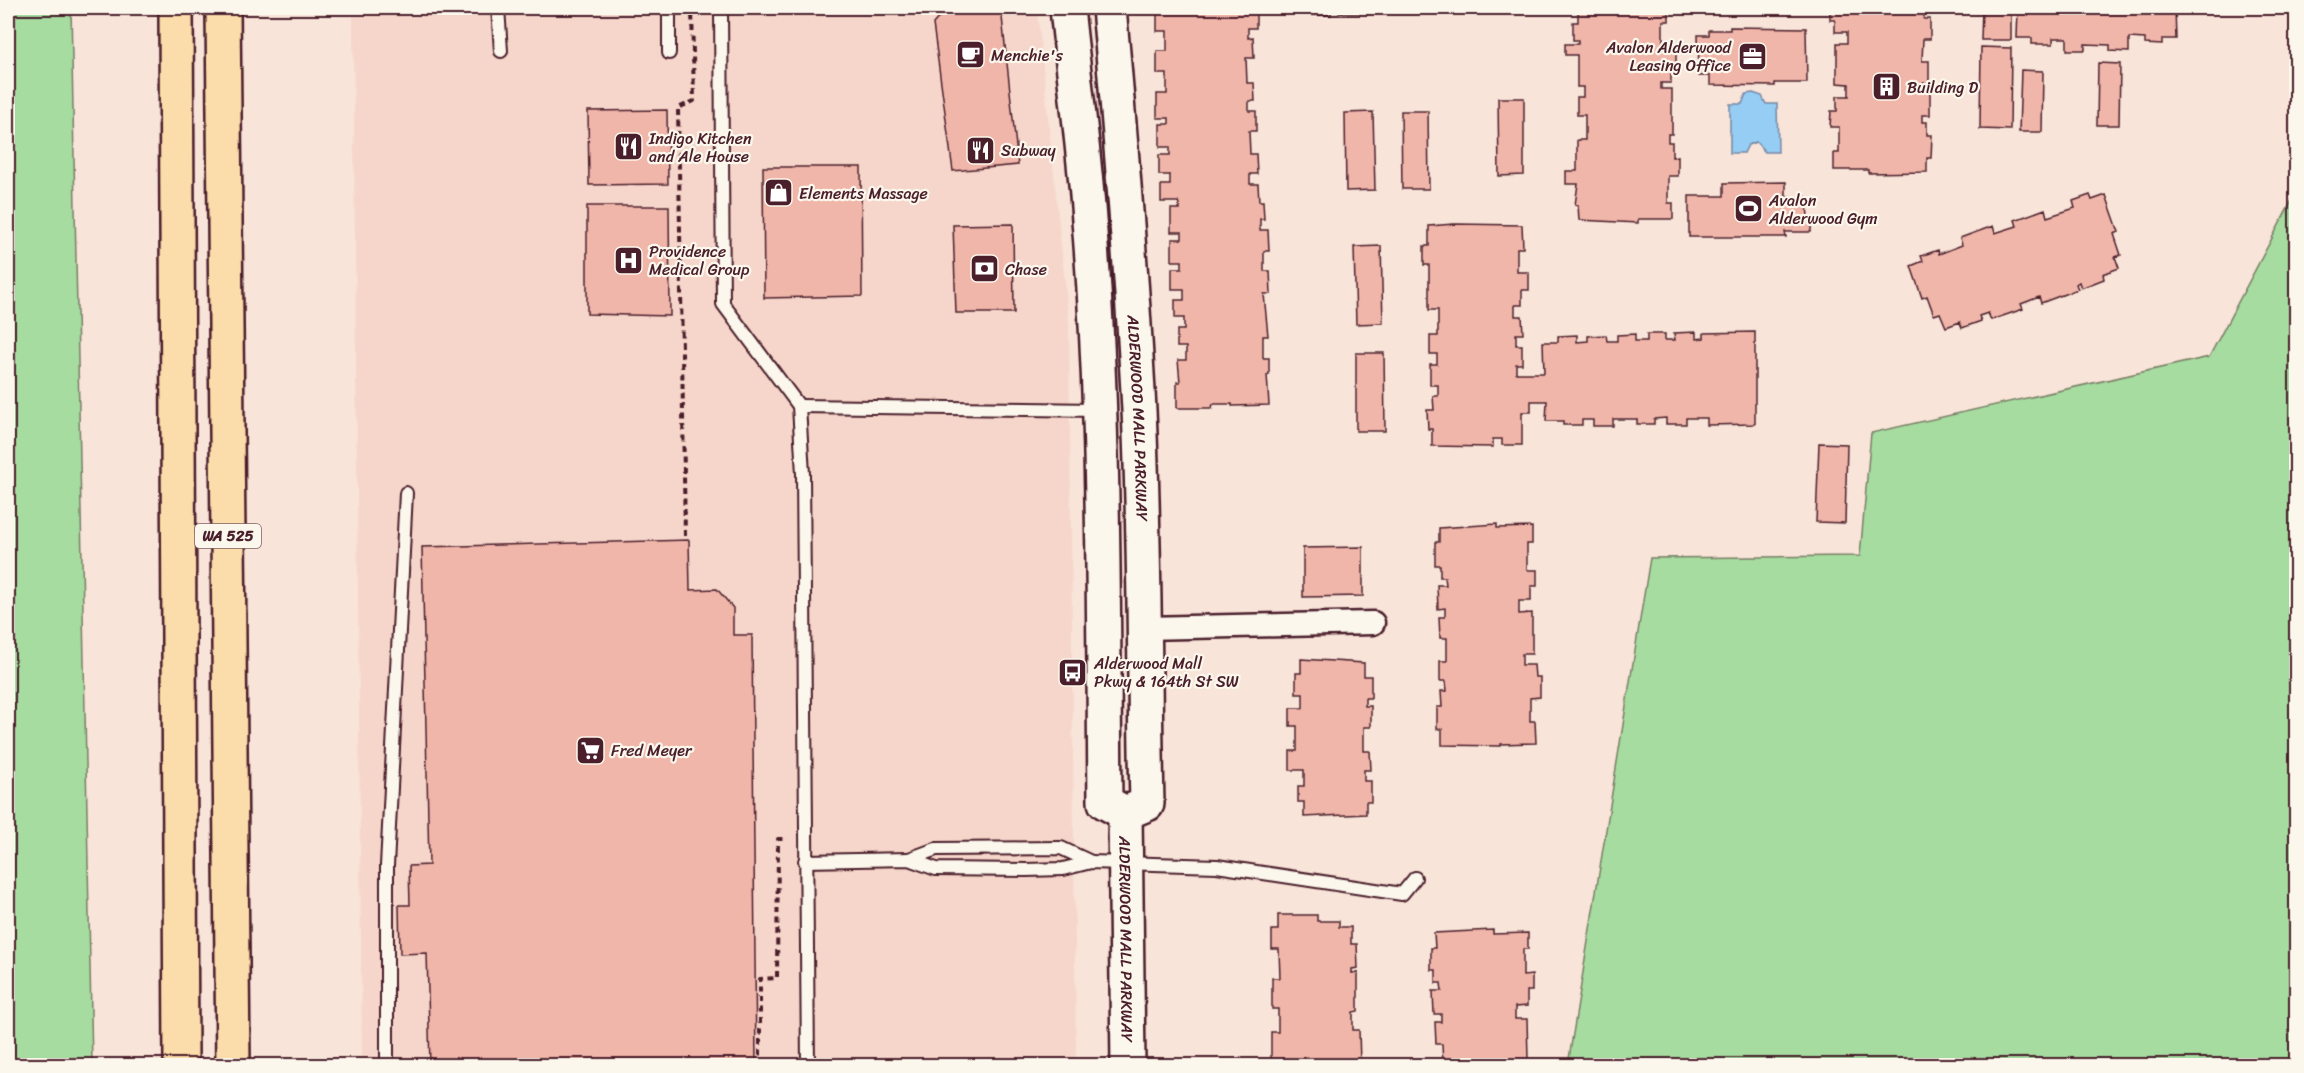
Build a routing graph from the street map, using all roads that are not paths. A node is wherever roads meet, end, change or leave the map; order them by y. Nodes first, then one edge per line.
1 (176, 8) edge
2 (223, 8) edge
3 (498, 8) edge
4 (669, 8) edge
5 (721, 8) edge
6 (1066, 8) edge
7 (1109, 8) edge
8 (501, 51) dead end
9 (669, 53) dead end
10 (799, 406) junction
11 (1098, 410) junction
12 (406, 493) dead end
13 (1373, 623) dead end
14 (1144, 628) junction
15 (1125, 813) junction
16 (909, 859) junction
17 (805, 861) junction
18 (1091, 862) junction
19 (1126, 863) junction
20 (1415, 878) dead end
21 (181, 1065) edge
22 (233, 1065) edge
23 (387, 1065) edge
24 (808, 1065) edge
25 (1128, 1065) edge

1 - 21 highway, WA 525
2 - 22 highway, WA 525
3 - 8 lane
4 - 9 lane
5 - 10 lane
6 - 11 main road, ALDERWOOD MALL PARKWAY
7 - 14 main road, ALDERWOOD MALL PARKWAY
10 - 11 lane
10 - 17 lane
11 - 15 main road, ALDERWOOD MALL PARKWAY
12 - 23 lane
13 - 14 street
14 - 15 main road, ALDERWOOD MALL PARKWAY
15 - 19 main road, ALDERWOOD MALL PARKWAY
16 - 17 lane
16 - 18 lane
16 - 18 lane
17 - 24 lane
18 - 19 lane
19 - 20 lane
19 - 25 main road, ALDERWOOD MALL PARKWAY

